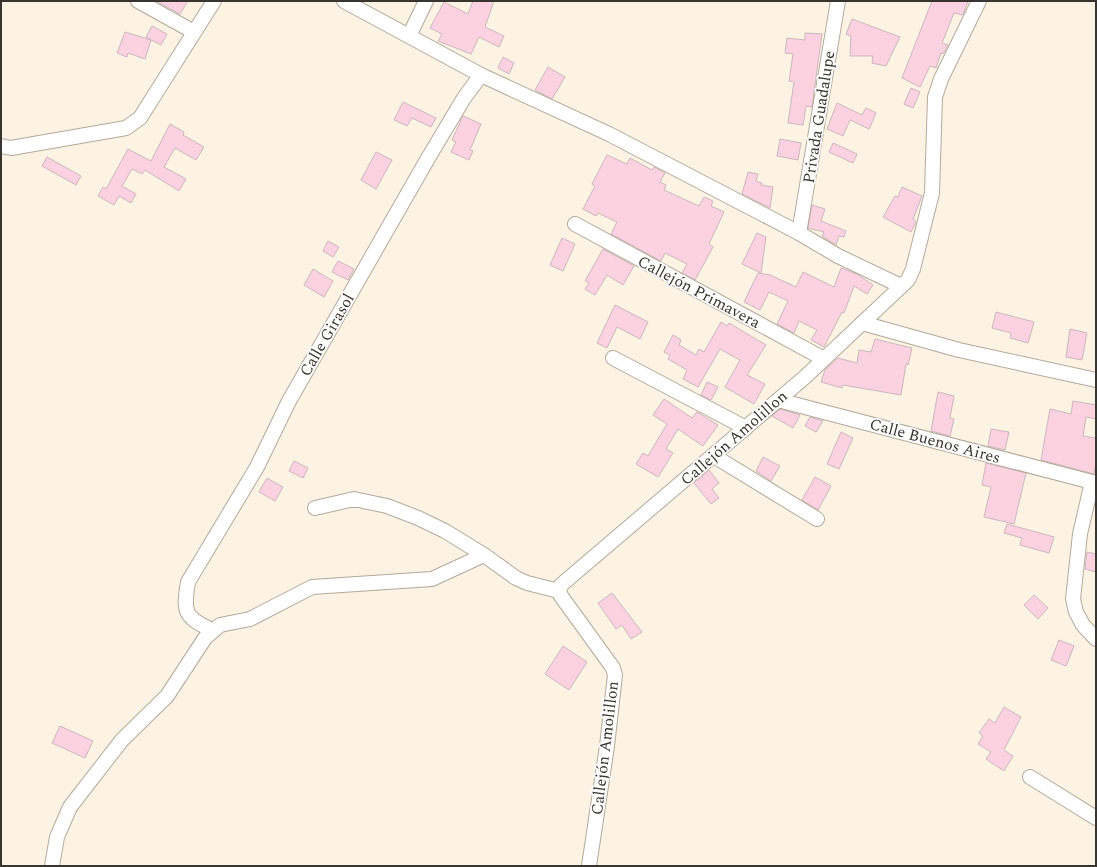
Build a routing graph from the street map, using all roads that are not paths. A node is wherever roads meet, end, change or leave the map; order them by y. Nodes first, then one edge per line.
1 (138, 1) edge
2 (214, 1) edge
3 (344, 1) edge
4 (426, 1) edge
5 (838, 1) edge
6 (979, 1) edge
7 (194, 32) junction
8 (409, 36) junction
9 (481, 74) junction
10 (1, 146) edge
11 (575, 224) dead end
12 (800, 233) junction
13 (901, 286) junction
14 (862, 323) junction
15 (613, 358) dead end
16 (824, 359) junction
17 (1096, 380) edge
18 (778, 400) junction
19 (746, 428) junction
20 (714, 456) junction
21 (1094, 482) edge
22 (315, 508) dead end
23 (817, 519) dead end
24 (484, 555) junction
25 (559, 591) junction
26 (212, 630) junction
27 (1096, 638) edge
28 (1030, 777) dead end
29 (1096, 818) edge
30 (52, 866) edge
31 (588, 866) edge

1 - 7 street
2 - 7 street
3 - 8 street
4 - 8 street
5 - 12 street, Privada Guadalupe
6 - 13 street, Callejón Amolillon
7 - 10 street
8 - 9 street
9 - 12 street
9 - 26 street, Calle Girasol
11 - 16 street, Callejón Primavera
12 - 13 street
13 - 14 street, Callejón Amolillon
14 - 16 street, Callejón Amolillon
14 - 17 street
15 - 19 street
16 - 18 street, Callejón Amolillon
18 - 19 street, Callejón Amolillon
18 - 21 street, Calle Buenos Aires
19 - 20 street, Callejón Amolillon
20 - 23 street
20 - 25 street, Callejón Amolillon
21 - 27 street, Calle Buenos Aires
22 - 24 street
24 - 25 street
24 - 26 street
25 - 31 street, Callejón Amolillon
26 - 30 street
28 - 29 street

